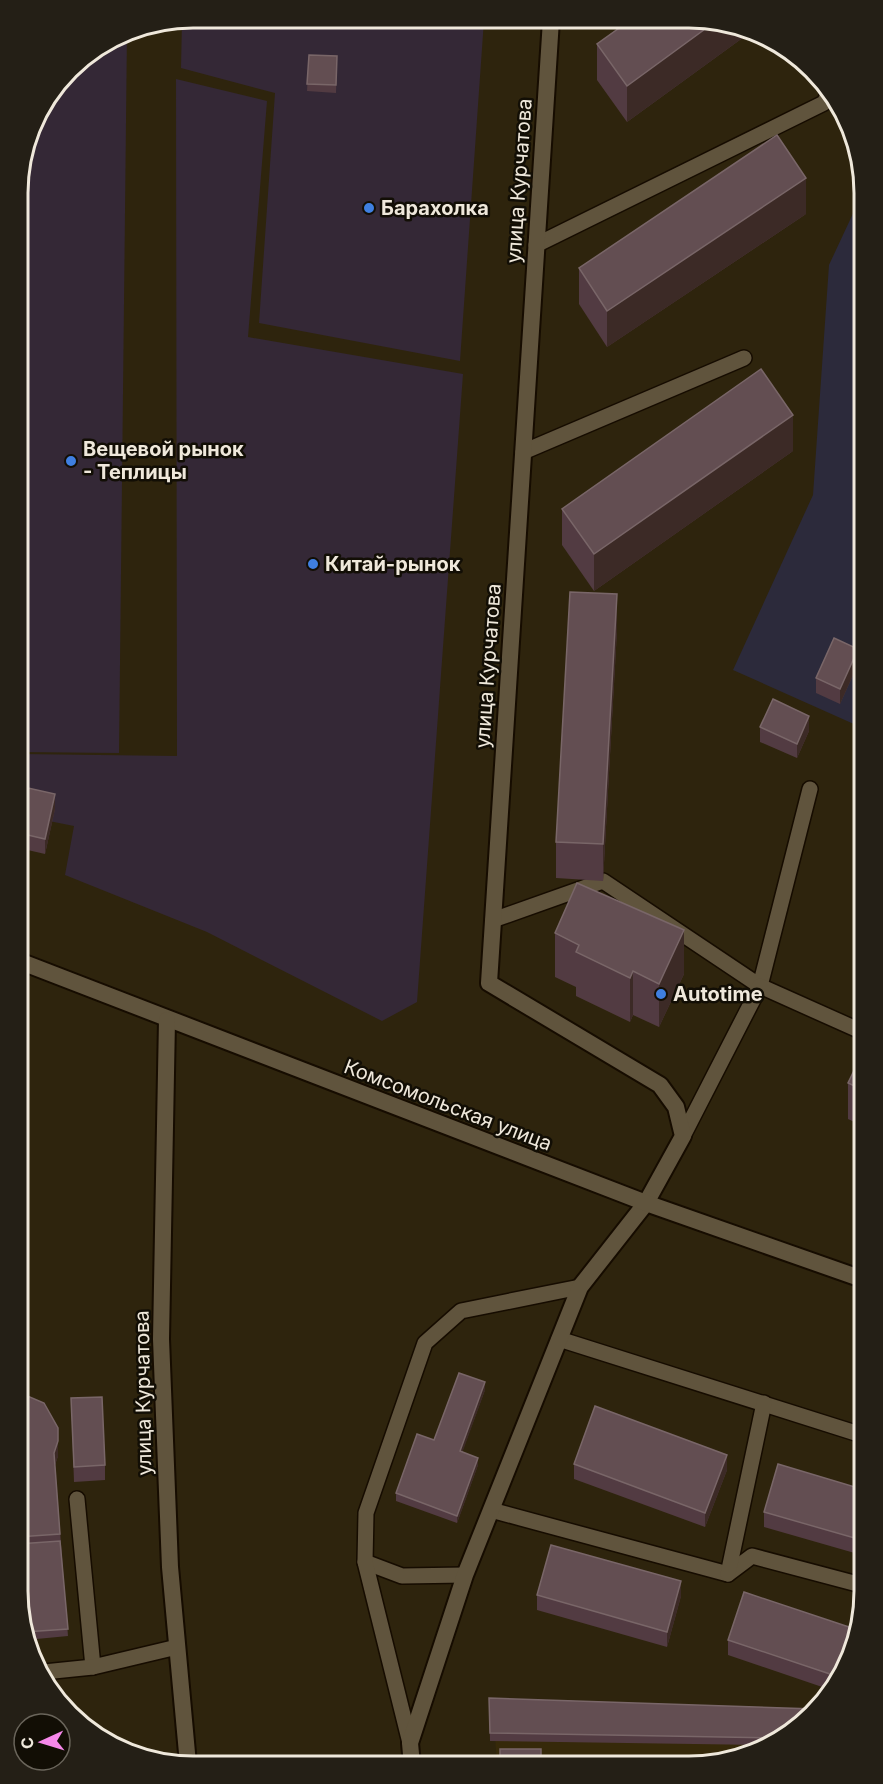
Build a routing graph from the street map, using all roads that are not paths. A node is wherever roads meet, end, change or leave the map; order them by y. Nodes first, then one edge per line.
1 (550, 28) edge
2 (825, 100) edge
3 (536, 245) junction
4 (744, 358) dead end
5 (523, 452) junction
6 (810, 789) dead end
7 (493, 920) junction
8 (28, 965) edge
9 (760, 986) junction
10 (167, 1020) junction
11 (854, 1028) edge
12 (684, 1136) junction
13 (646, 1203) junction
14 (854, 1276) edge
15 (580, 1287) junction
16 (559, 1339) junction
17 (764, 1403) junction
18 (854, 1432) edge
19 (77, 1499) dead end
20 (491, 1510) junction
21 (365, 1562) junction
22 (728, 1574) junction
23 (465, 1575) junction
24 (854, 1583) edge
25 (177, 1647) junction
26 (93, 1667) junction
27 (50, 1671) edge
28 (410, 1743) junction
29 (187, 1755) edge
30 (411, 1755) edge

1 - 3 street, улица Курчатова
2 - 3 lane
3 - 5 street, улица Курчатова
4 - 5 lane
5 - 7 street, улица Курчатова
6 - 9 lane
7 - 9 lane
7 - 12 street, улица Курчатова
8 - 10 street, Комсомольская улица
9 - 11 lane
9 - 12 lane
10 - 13 street, Комсомольская улица
10 - 25 street, улица Курчатова
12 - 13 street
13 - 14 street, Комсомольская улица
13 - 15 street
15 - 16 street
15 - 21 lane
16 - 17 lane
16 - 20 street
17 - 18 lane
17 - 22 lane
19 - 26 lane
20 - 22 lane
20 - 23 street
21 - 23 lane
21 - 28 lane
22 - 24 lane
23 - 28 street
25 - 26 lane
25 - 29 street, улица Курчатова
26 - 27 lane
28 - 30 street

